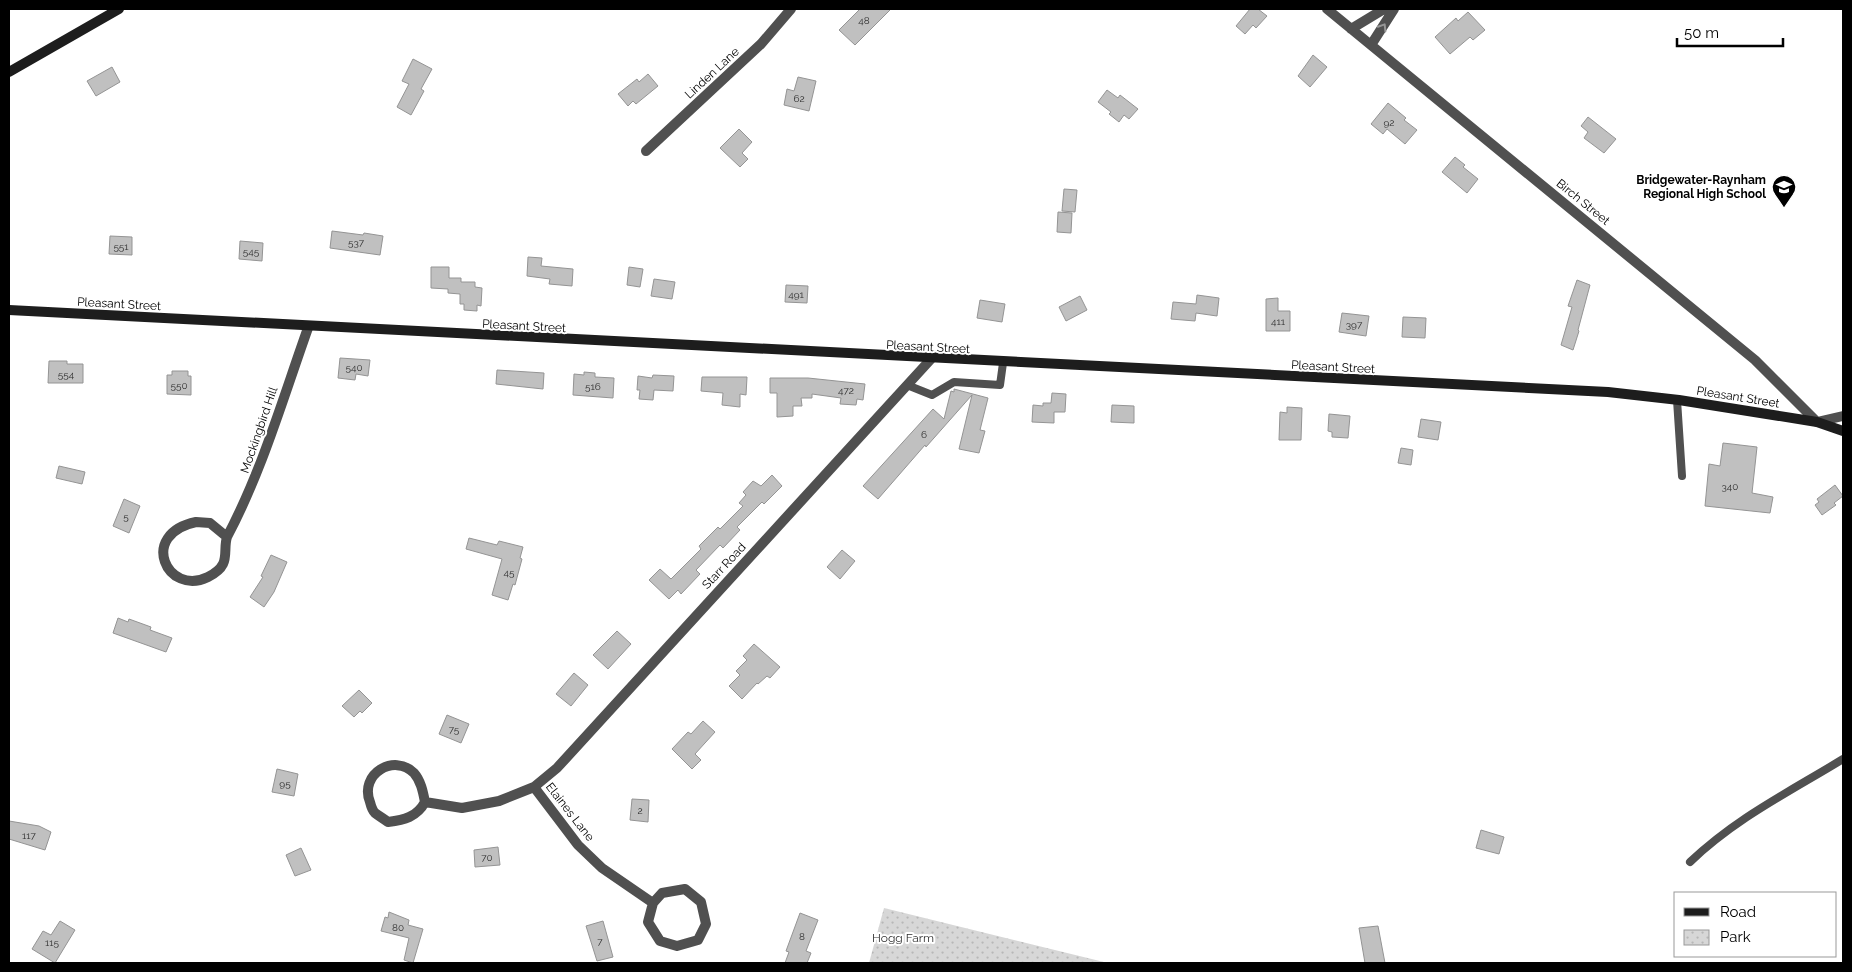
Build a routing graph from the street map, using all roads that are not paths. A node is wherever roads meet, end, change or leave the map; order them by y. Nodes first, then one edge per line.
1 (791, 9) edge
2 (1327, 9) edge
3 (1384, 9) edge
4 (1394, 9) edge
5 (115, 10) edge
6 (1351, 29) junction
7 (1371, 45) junction
8 (9, 72) edge
9 (646, 152) dead end
10 (9, 310) edge
11 (308, 328) junction
12 (931, 360) junction
13 (1003, 363) junction
14 (907, 385) junction
15 (1677, 400) junction
16 (1843, 416) edge
17 (1817, 422) junction
18 (1843, 431) edge
19 (1682, 476) dead end
20 (227, 538) junction
21 (1843, 758) edge
22 (534, 786) junction
23 (425, 802) junction
24 (1690, 862) dead end
25 (653, 903) junction

1 - 9 street, Linden Lane
2 - 6 street, Birch Street
3 - 6 street
7 -> 4 street
5 - 8 main road
6 - 7 street, Birch Street
7 - 17 street, Birch Street
10 - 11 main road, Pleasant Street
11 - 12 main road, Pleasant Street
11 - 20 street, Mockingbird Hill
12 - 13 main road, Pleasant Street
12 - 14 street, Starr Road
13 - 14 lane
13 - 15 main road, Pleasant Street
14 - 22 street, Starr Road
15 - 17 main road, Pleasant Street
15 - 19 lane
16 - 17 street
17 - 18 main road, Pleasant Street
20 - 20 street, Mockingbird Hill
21 - 24 lane
22 - 23 street, Elaines Lane
22 - 25 street, Elaines Lane
23 - 23 street
25 - 25 street

